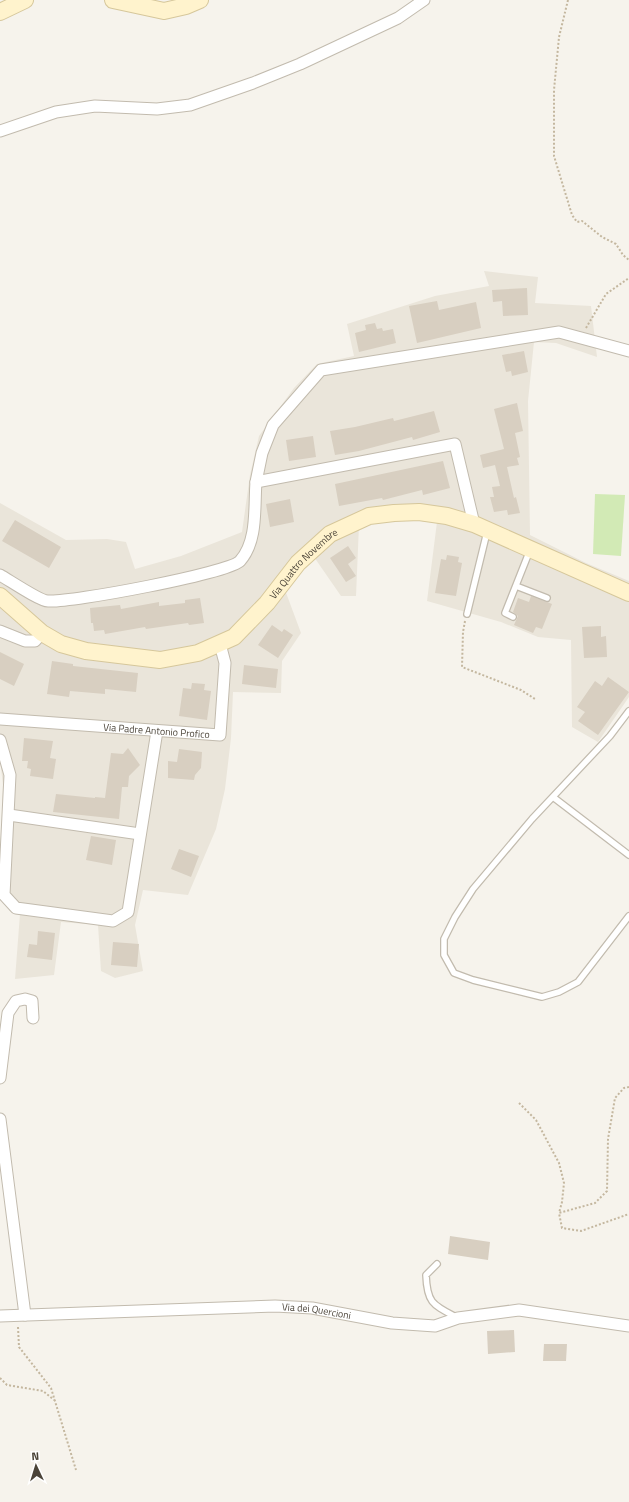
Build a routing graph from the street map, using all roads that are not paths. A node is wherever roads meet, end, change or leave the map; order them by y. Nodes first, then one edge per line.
1 (25, 0) edge
2 (113, 0) edge
3 (200, 0) edge
4 (424, 0) edge
5 (0, 12) edge
6 (0, 131) edge
7 (629, 351) edge
8 (256, 482) junction
9 (481, 526) junction
10 (530, 550) junction
11 (0, 575) edge
12 (516, 586) junction
13 (629, 593) edge
14 (0, 596) edge
15 (547, 598) dead end
16 (467, 614) road end
17 (513, 617) dead end
18 (0, 631) edge
19 (42, 633) junction
20 (220, 644) junction
21 (629, 711) edge
22 (0, 719) edge
23 (157, 731) junction
24 (0, 740) edge
25 (553, 797) junction
26 (9, 815) junction
27 (140, 834) junction
28 (629, 855) edge
29 (629, 916) edge
30 (33, 1018) dead end
31 (0, 1078) edge
32 (0, 1119) edge
33 (437, 1264) dead end
34 (21, 1315) junction
35 (0, 1316) edge
36 (458, 1318) junction
37 (629, 1326) edge

1 - 5 main road
2 - 3 main road
4 - 6 street
7 - 8 street
8 - 9 street
8 - 11 street
9 - 10 main road, Via Quattro Novembre
9 - 16 lane
9 - 20 main road, Via Quattro Novembre
10 - 12 lane
10 - 13 main road, Via Quattro Novembre
12 - 15 lane
12 - 17 lane
14 - 19 main road, Via Quattro Novembre
18 - 19 street
19 - 20 main road, Via Quattro Novembre
20 - 23 street, Via Padre Antonio Profico
21 - 25 lane
22 - 23 street, Via Padre Antonio Profico
23 - 27 street
24 - 26 street
25 - 28 lane
25 - 29 lane
26 - 27 street
26 - 27 street
30 - 31 street
32 - 34 street
33 - 36 lane
34 - 35 street, Via dei Quercioni
34 - 36 street, Via dei Quercioni
36 - 37 street, Via dei Quercioni

